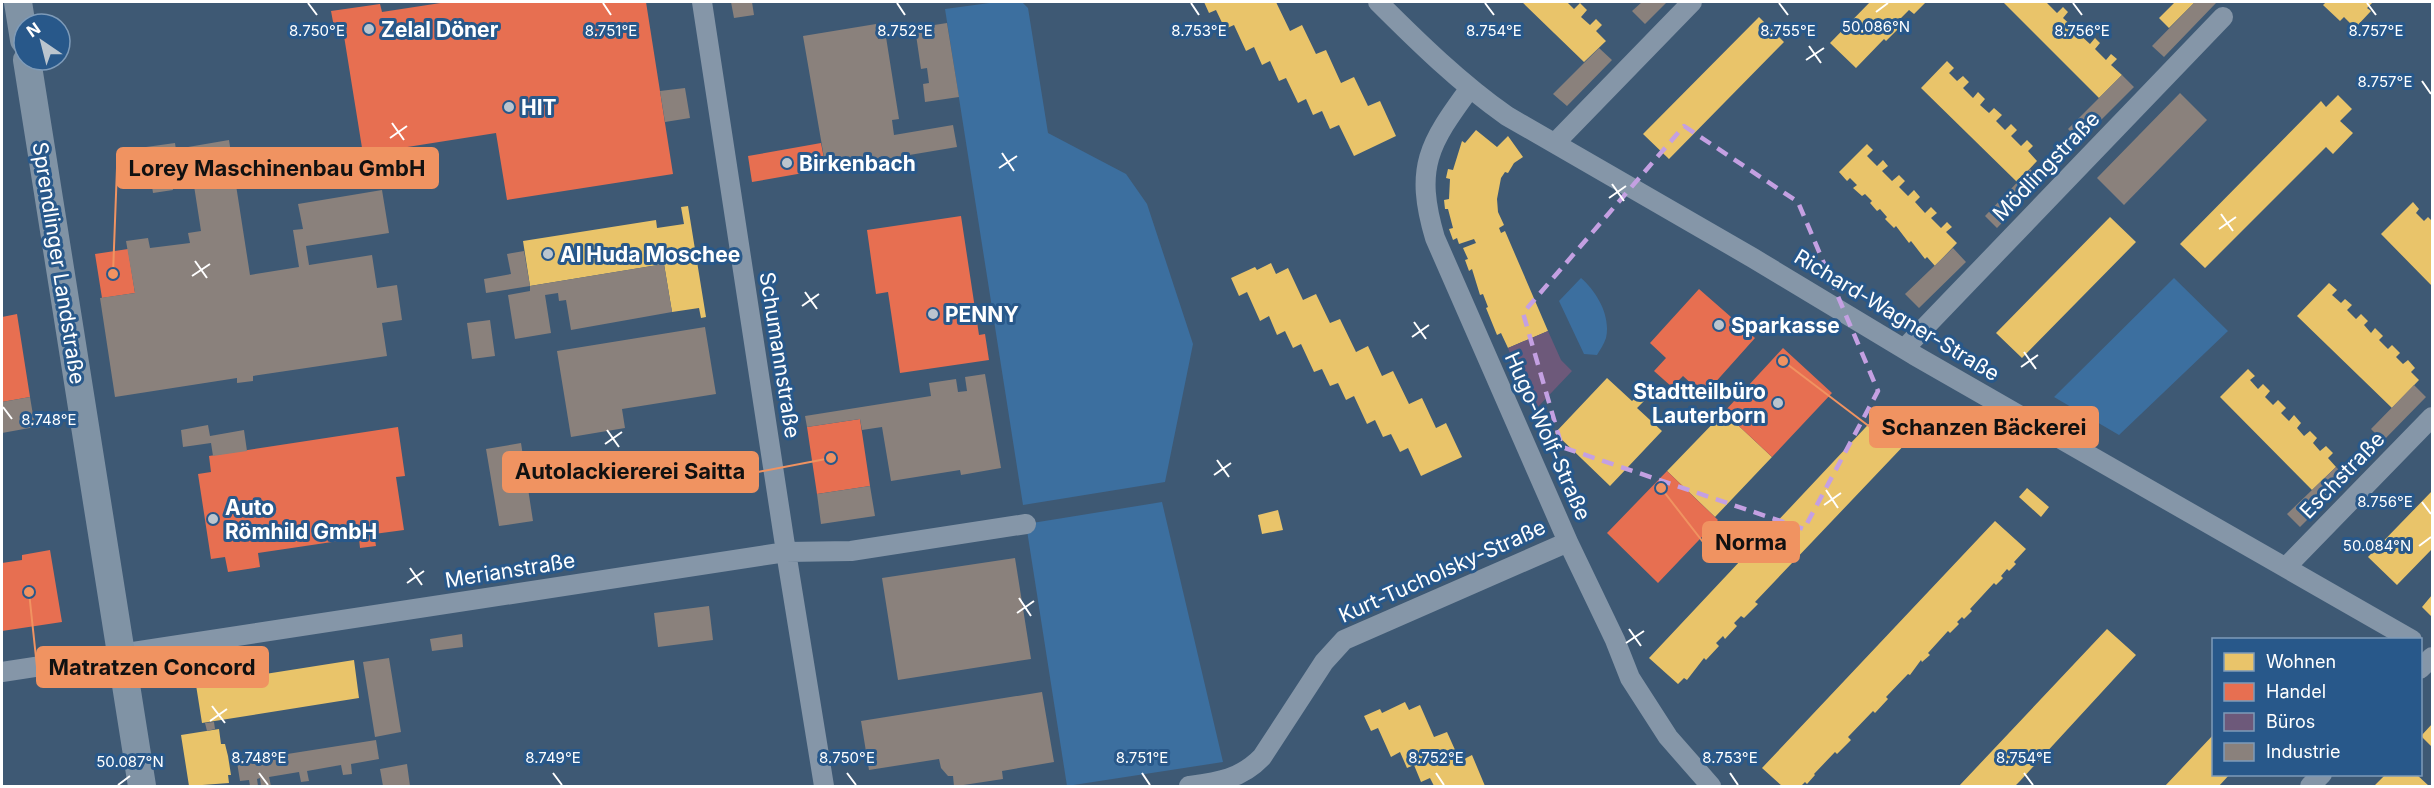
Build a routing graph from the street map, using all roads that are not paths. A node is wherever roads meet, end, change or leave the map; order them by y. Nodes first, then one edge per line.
1 (702, 2) edge
2 (1378, 2) edge
3 (1692, 2) edge
4 (2223, 17) dead end
5 (29, 72) edge
6 (1470, 88) junction
7 (1555, 143) junction
8 (1904, 349) junction
9 (2433, 417) edge
10 (1026, 524) dead end
11 (1568, 542) junction
12 (786, 552) junction
13 (2287, 566) junction
14 (2410, 638) edge
15 (121, 654) junction
16 (2433, 657) edge
17 (2422, 668) edge
18 (2, 672) edge
19 (142, 786) edge
20 (824, 786) edge
21 (1189, 786) edge
22 (1711, 786) edge

1 - 12 street, Schumannstraße
2 - 6 street, Richard-Wagner-Straße
3 - 7 street
4 - 8 street, Mödlingstraße
5 - 15 main road, Sprendlinger Landstraße
6 - 7 street, Richard-Wagner-Straße
6 - 11 street, Hugo-Wolf-Straße
7 - 8 street, Richard-Wagner-Straße
8 - 13 street, Richard-Wagner-Straße
9 - 13 street, Eschstraße
10 - 12 street, Merianstraße
11 - 21 street, Kurt-Tucholsky-Straße
11 - 22 street, Hugo-Wolf-Straße
12 - 15 street, Merianstraße
12 - 20 street, Schumannstraße
13 - 14 street, Richard-Wagner-Straße
15 - 18 street, Merianstraße
15 - 19 main road, Sprendlinger Landstraße
16 - 17 street

